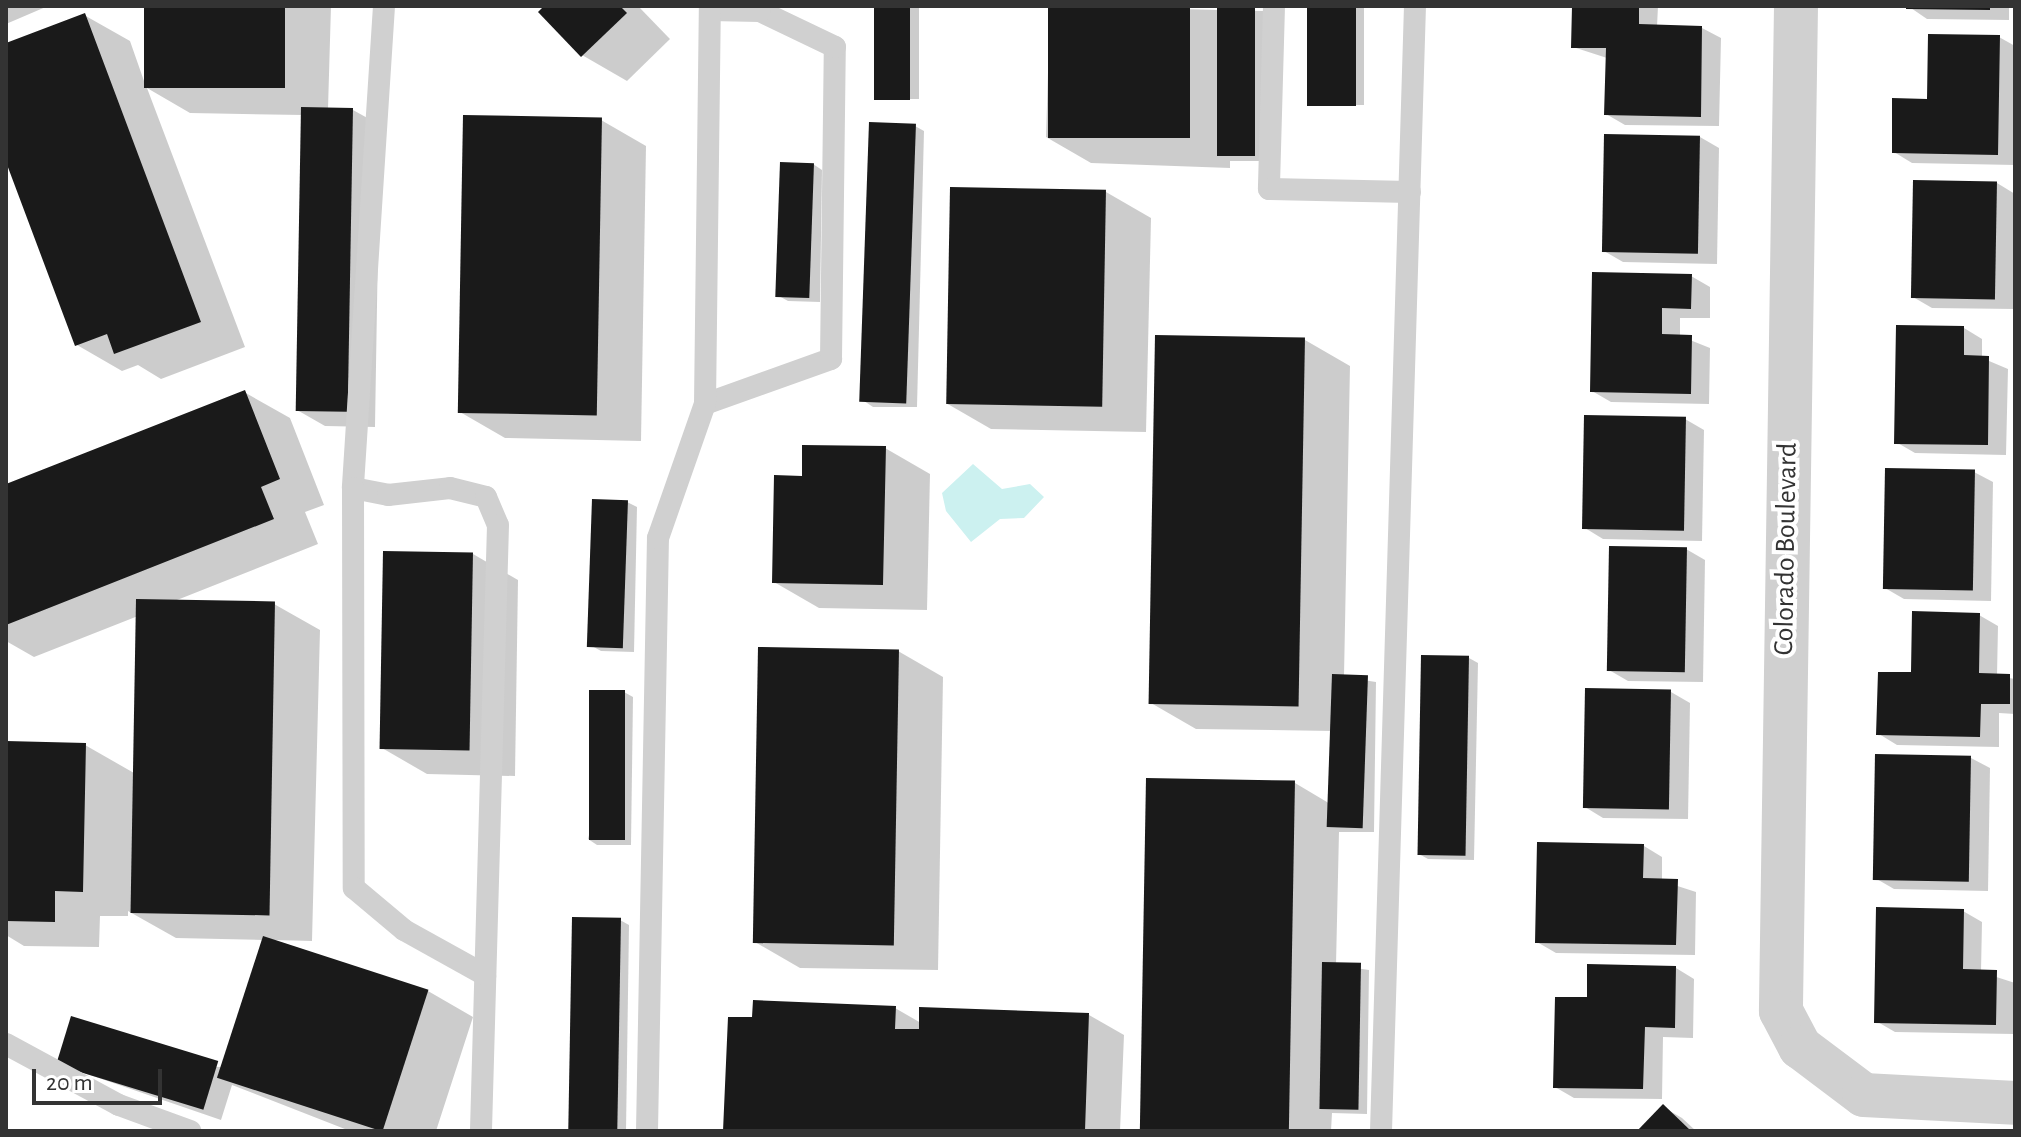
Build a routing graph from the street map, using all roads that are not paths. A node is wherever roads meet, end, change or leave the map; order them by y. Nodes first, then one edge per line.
1 (384, 6) edge
2 (1274, 6) edge
3 (1415, 6) edge
4 (1796, 6) edge
5 (710, 8) edge
6 (1410, 192) junction
7 (705, 404) junction
8 (353, 488) junction
9 (485, 975) junction
10 (6, 1044) edge
11 (2015, 1103) edge
12 (190, 1131) edge
13 (481, 1131) edge
14 (647, 1131) edge
15 (1381, 1131) edge

1 - 8 lane
2 - 6 lane
3 - 6 lane
4 - 11 street, Colorado Boulevard
5 - 7 lane
5 - 7 lane
6 - 15 lane
7 - 14 lane
8 - 9 lane
8 - 9 lane
9 - 13 lane
10 - 12 lane

